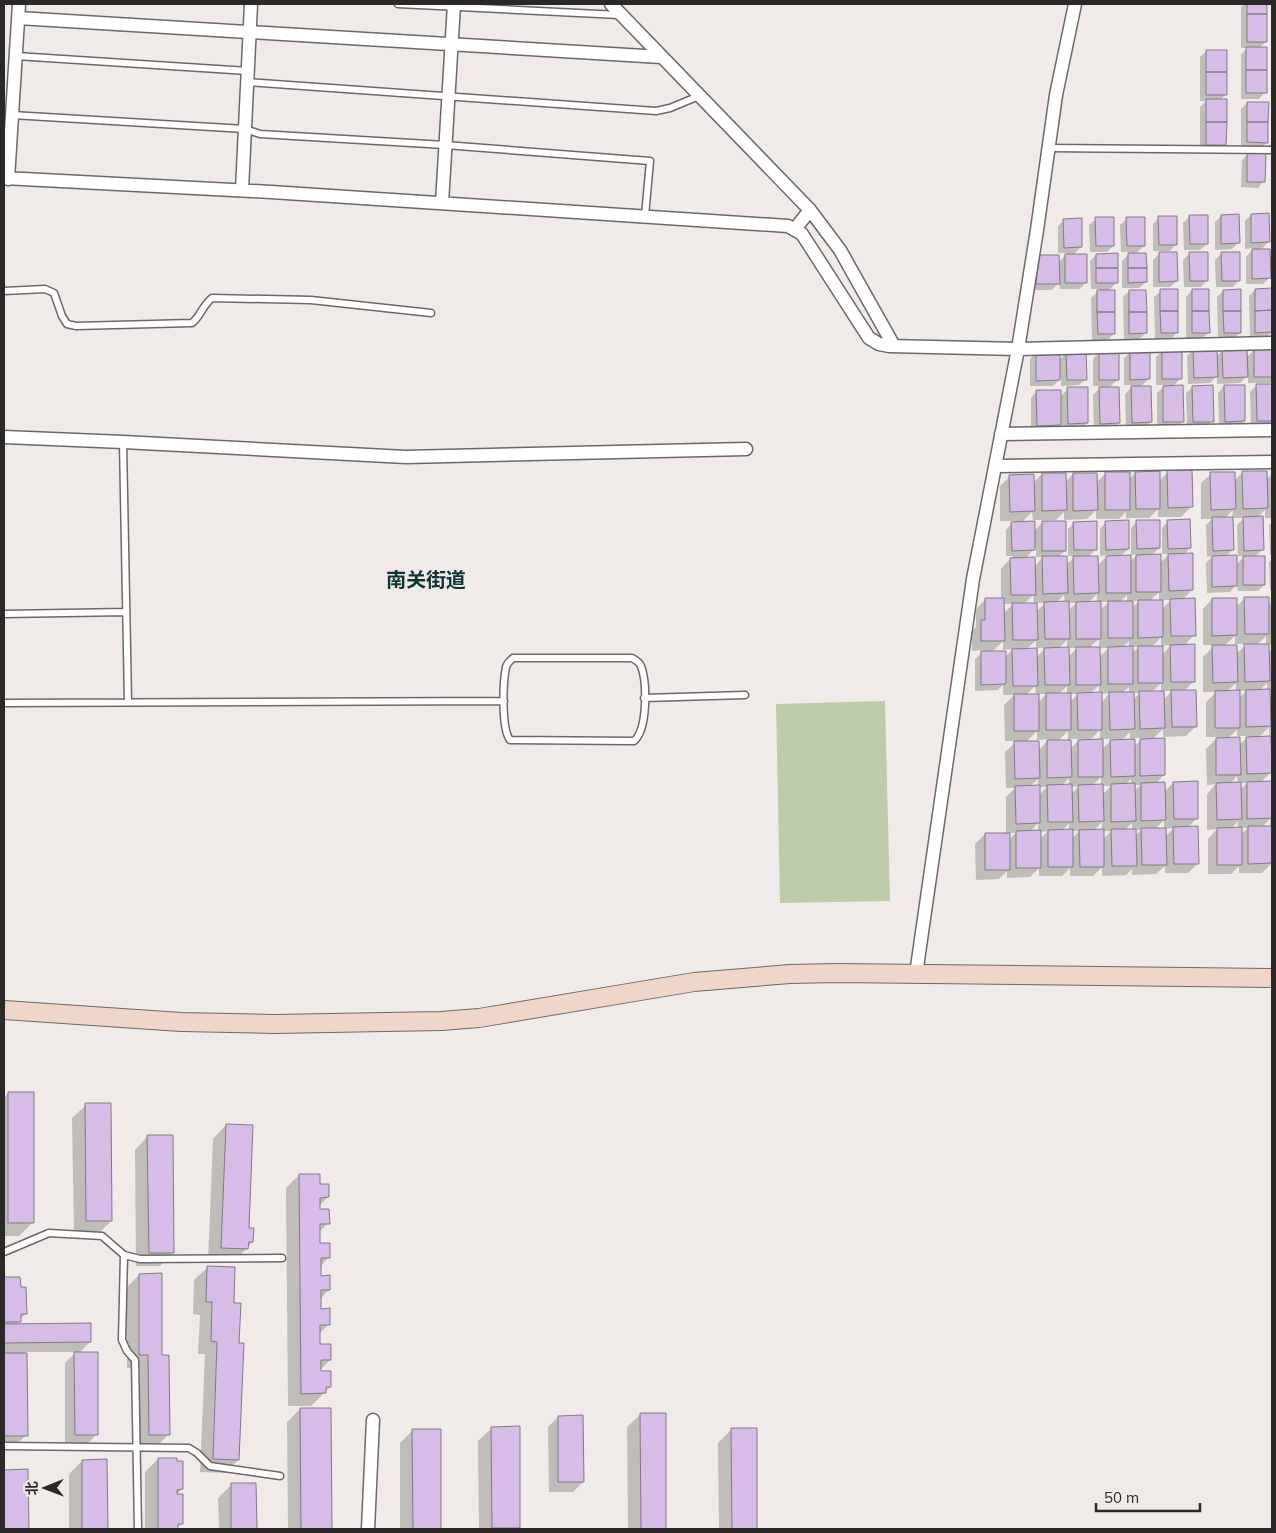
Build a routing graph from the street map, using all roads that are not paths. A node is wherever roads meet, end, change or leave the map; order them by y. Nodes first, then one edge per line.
1 (19, 4) edge
2 (251, 4) edge
3 (398, 4) edge
4 (611, 4) edge
5 (1075, 4) edge
6 (454, 5) edge
7 (622, 15) junction
8 (18, 18) junction
9 (250, 33) junction
10 (451, 44) junction
11 (16, 56) junction
12 (662, 57) junction
13 (248, 76) junction
14 (448, 96) junction
15 (699, 96) junction
16 (12, 115) junction
17 (245, 129) junction
18 (445, 145) junction
19 (1049, 148) junction
20 (1272, 150) edge
21 (6, 179) edge
22 (242, 190) junction
23 (442, 203) junction
24 (810, 210) junction
25 (645, 216) junction
26 (795, 229) junction
27 (4, 291) edge
28 (431, 312) dead end
29 (1272, 343) edge
30 (894, 346) junction
31 (1018, 349) junction
32 (1272, 430) edge
33 (1001, 434) junction
34 (4, 437) edge
35 (123, 442) junction
36 (746, 449) dead end
37 (1272, 462) edge
38 (995, 466) junction
39 (126, 612) junction
40 (4, 614) edge
41 (745, 695) dead end
42 (644, 698) junction
43 (504, 701) junction
44 (128, 702) junction
45 (4, 703) edge
46 (916, 974) junction
47 (1272, 978) edge
48 (4, 1010) edge
49 (4, 1252) edge
50 (124, 1255) junction
51 (282, 1258) dead end
52 (374, 1420) dead end
53 (4, 1446) edge
54 (137, 1448) junction
55 (280, 1476) dead end
56 (138, 1529) edge
57 (368, 1529) edge

1 - 8 street
2 - 9 street
3 - 6 lane
4 - 7 street
5 - 19 street
6 - 7 lane
6 - 10 street
7 - 12 street
8 - 9 street
8 - 11 street
9 - 10 street
9 - 13 street
10 - 12 street
10 - 14 street
11 - 13 lane
11 - 16 street
12 - 15 street
13 - 14 lane
13 - 17 street
14 - 15 lane
14 - 18 street
15 - 24 street
16 - 17 lane
16 - 21 street
17 - 18 lane
17 - 22 street
18 - 23 street
18 - 25 lane
19 - 20 lane
19 - 31 street
21 - 22 street
22 - 23 street
23 - 25 street
24 - 26 street
24 - 30 street
25 - 26 street
26 - 30 street
27 - 28 lane
29 - 31 street
30 - 31 street
31 - 33 street
32 - 33 street
33 - 38 street
34 - 35 street
35 - 36 street
35 - 39 lane
37 - 38 street
38 - 46 street
39 - 40 lane
39 - 44 lane
41 - 42 lane
42 - 43 lane
42 - 43 lane
43 - 44 lane
44 - 45 lane
46 - 47 street
46 - 48 street
49 - 50 lane
50 - 51 lane
50 - 54 lane
52 - 57 street
53 - 54 lane
54 - 55 lane
54 - 56 lane

